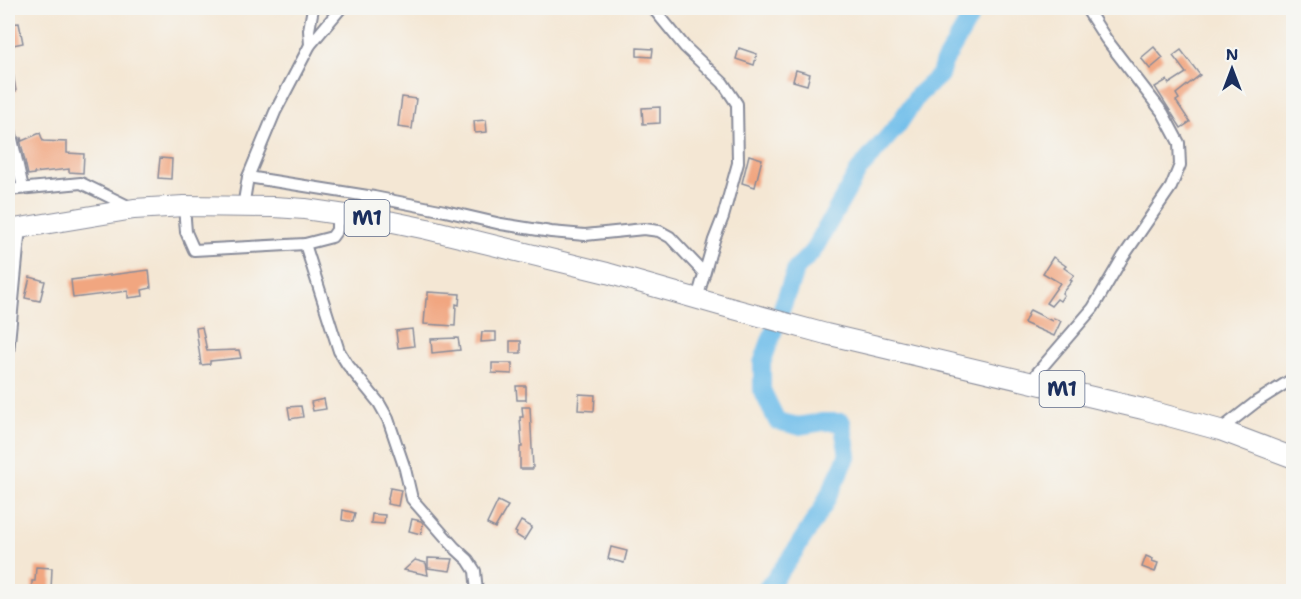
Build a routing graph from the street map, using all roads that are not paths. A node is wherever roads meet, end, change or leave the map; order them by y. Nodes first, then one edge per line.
1 (313, 8) edge
2 (341, 8) edge
3 (653, 8) edge
4 (1088, 11) dead end
5 (310, 45) junction
6 (8, 121) edge
7 (248, 177) junction
8 (23, 188) junction
9 (8, 190) edge
10 (184, 206) junction
11 (243, 207) junction
12 (134, 209) junction
13 (337, 213) junction
14 (14, 228) edge
15 (305, 244) junction
16 (704, 273) junction
17 (697, 299) junction
18 (8, 352) edge
19 (1293, 378) edge
20 (1033, 382) junction
21 (1220, 430) junction
22 (1293, 458) edge
23 (477, 591) edge

1 - 5 street
2 - 5 street
3 - 16 street
4 - 20 street
5 - 7 street
6 - 8 street
7 - 11 street
7 - 16 street
8 - 9 street
8 - 12 street
10 - 11 highway, M1
10 - 12 highway, M1
10 - 15 street
11 - 13 highway, M1
12 - 14 highway, M1
13 - 15 street
13 - 17 highway, M1
14 - 18 street
15 - 23 street
16 - 17 street
17 - 20 highway, M1
19 - 21 street
20 - 21 highway, M1
21 - 22 highway, M1

